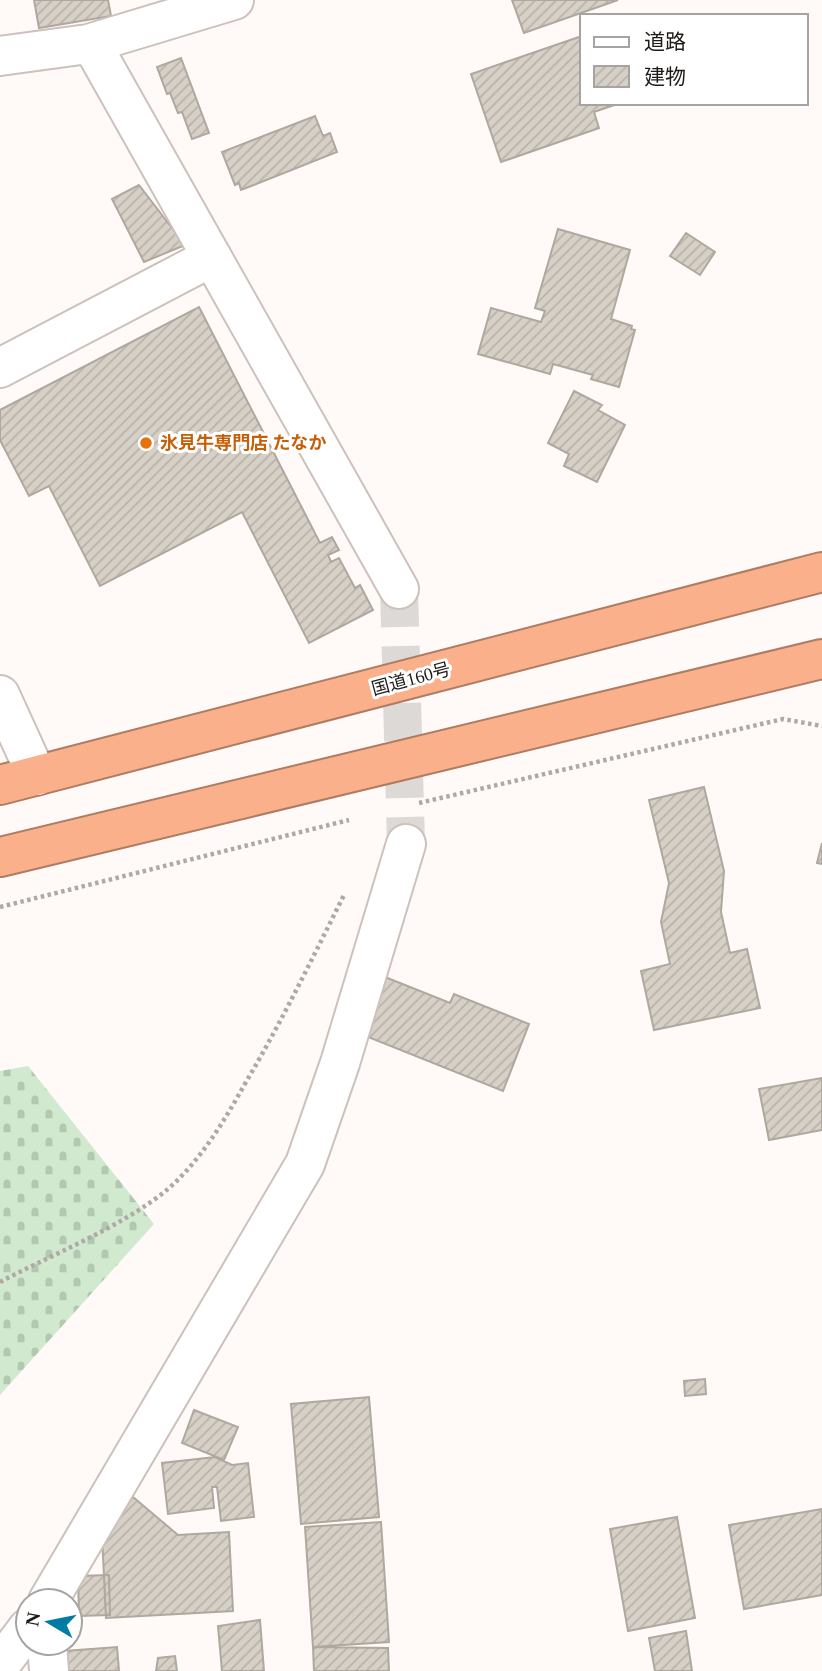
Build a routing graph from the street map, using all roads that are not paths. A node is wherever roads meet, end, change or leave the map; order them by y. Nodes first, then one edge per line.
1 (234, 0) edge
2 (142, 12) edge
3 (91, 43) junction
4 (0, 56) edge
5 (212, 257) junction
6 (0, 368) edge
7 (822, 572) edge
8 (399, 589) tunnel mouth
9 (822, 659) edge
10 (0, 695) edge
11 (37, 776) junction
12 (0, 785) edge
13 (406, 844) tunnel mouth
14 (0, 857) edge
15 (56, 1587) edge
16 (14, 1646) edge
17 (0, 1665) edge

1 - 2 street
2 - 3 street
3 - 4 street
3 - 5 street
5 - 6 street
5 - 8 street
7 - 11 highway, 国道160号
9 - 14 highway
10 - 11 street
11 - 12 highway, 国道160号
13 - 15 street
16 - 17 street

